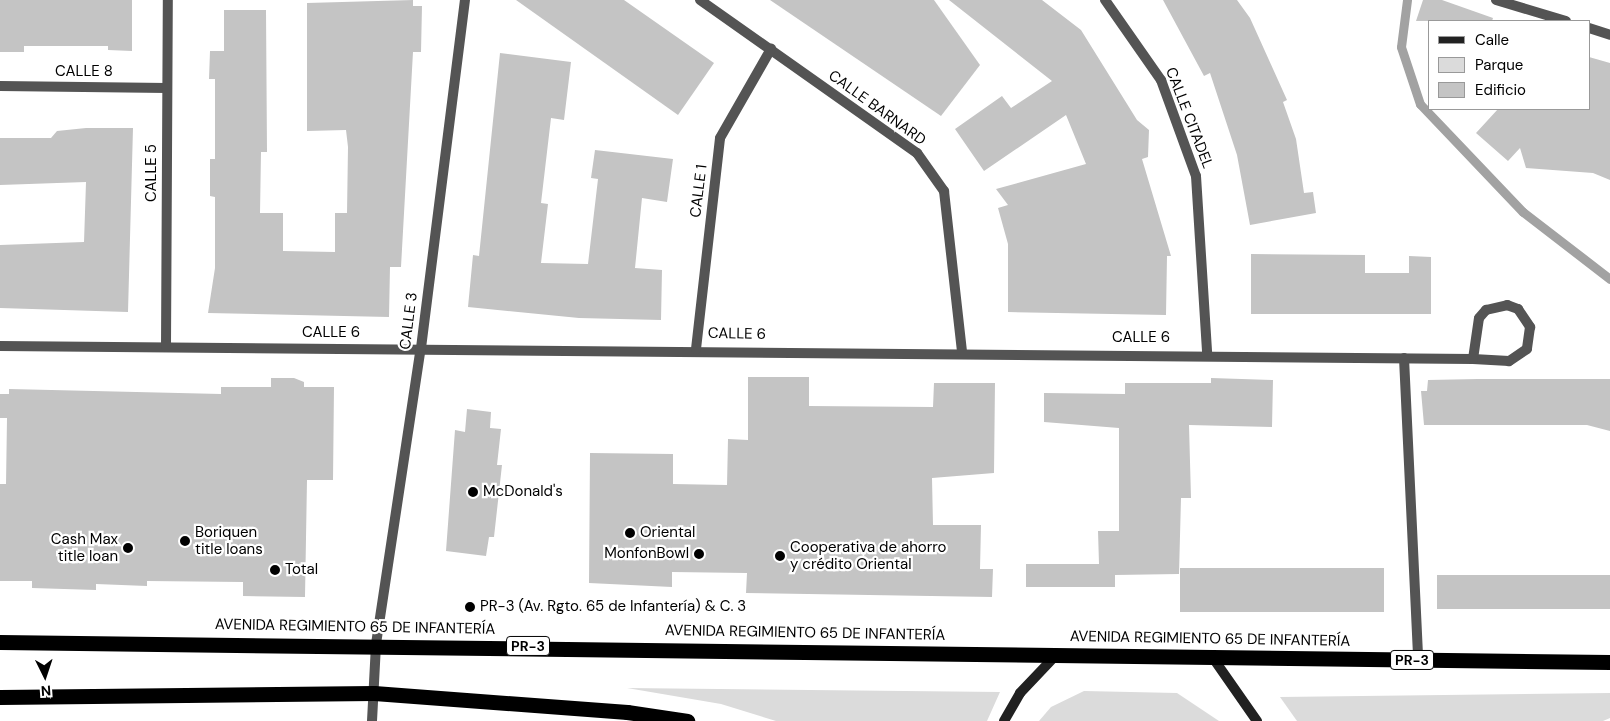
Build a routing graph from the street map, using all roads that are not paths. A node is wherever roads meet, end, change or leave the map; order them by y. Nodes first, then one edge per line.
1 (168, 0) edge
2 (465, 0) edge
3 (700, 0) edge
4 (1105, 0) edge
5 (1496, 0) edge
6 (1563, 20) edge
7 (1590, 28) edge
8 (1610, 35) edge
9 (771, 50) junction
10 (0, 86) edge
11 (167, 88) junction
12 (0, 346) edge
13 (166, 346) junction
14 (421, 348) junction
15 (696, 349) junction
16 (962, 352) junction
17 (1207, 353) junction
18 (1404, 358) junction
19 (1473, 359) junction
20 (0, 642) edge
21 (376, 644) junction
22 (1057, 654) junction
23 (1213, 658) junction
24 (1418, 660) junction
25 (1610, 662) edge
26 (374, 693) junction
27 (0, 697) edge
28 (372, 721) edge
29 (687, 721) edge
30 (1004, 721) edge
31 (1257, 721) edge

1 - 11 street, CALLE 5
2 - 14 street, CALLE 3
3 - 9 street, CALLE BARNARD
4 - 17 street, CALLE CITADEL
5 - 6 street
7 - 8 street
9 - 15 street, CALLE 1
9 - 16 street, CALLE BARNARD
10 - 11 street, CALLE 8
11 - 13 street, CALLE 5
12 - 13 street, CALLE 6
13 - 14 street, CALLE 6
14 - 15 street, CALLE 6
14 - 21 street, CALLE 3
15 - 16 street, CALLE 6
16 - 17 street, CALLE 6
17 - 18 street, CALLE 6
18 - 19 street, CALLE 6
18 - 24 street
19 - 19 street, CALLE 6
20 - 21 highway, AVENIDA REGIMIENTO 65 DE INFANTERÍA / PR-3
21 - 22 highway, AVENIDA REGIMIENTO 65 DE INFANTERÍA / PR-3
21 - 26 street, CALLE 3
22 - 23 highway, AVENIDA REGIMIENTO 65 DE INFANTERÍA / PR-3
22 - 30 main road
23 - 24 highway, AVENIDA REGIMIENTO 65 DE INFANTERÍA / PR-3
23 - 31 main road
24 - 25 highway, AVENIDA REGIMIENTO 65 DE INFANTERÍA / PR-3
26 - 27 highway
26 - 28 street, CALLE 3
26 - 29 highway

